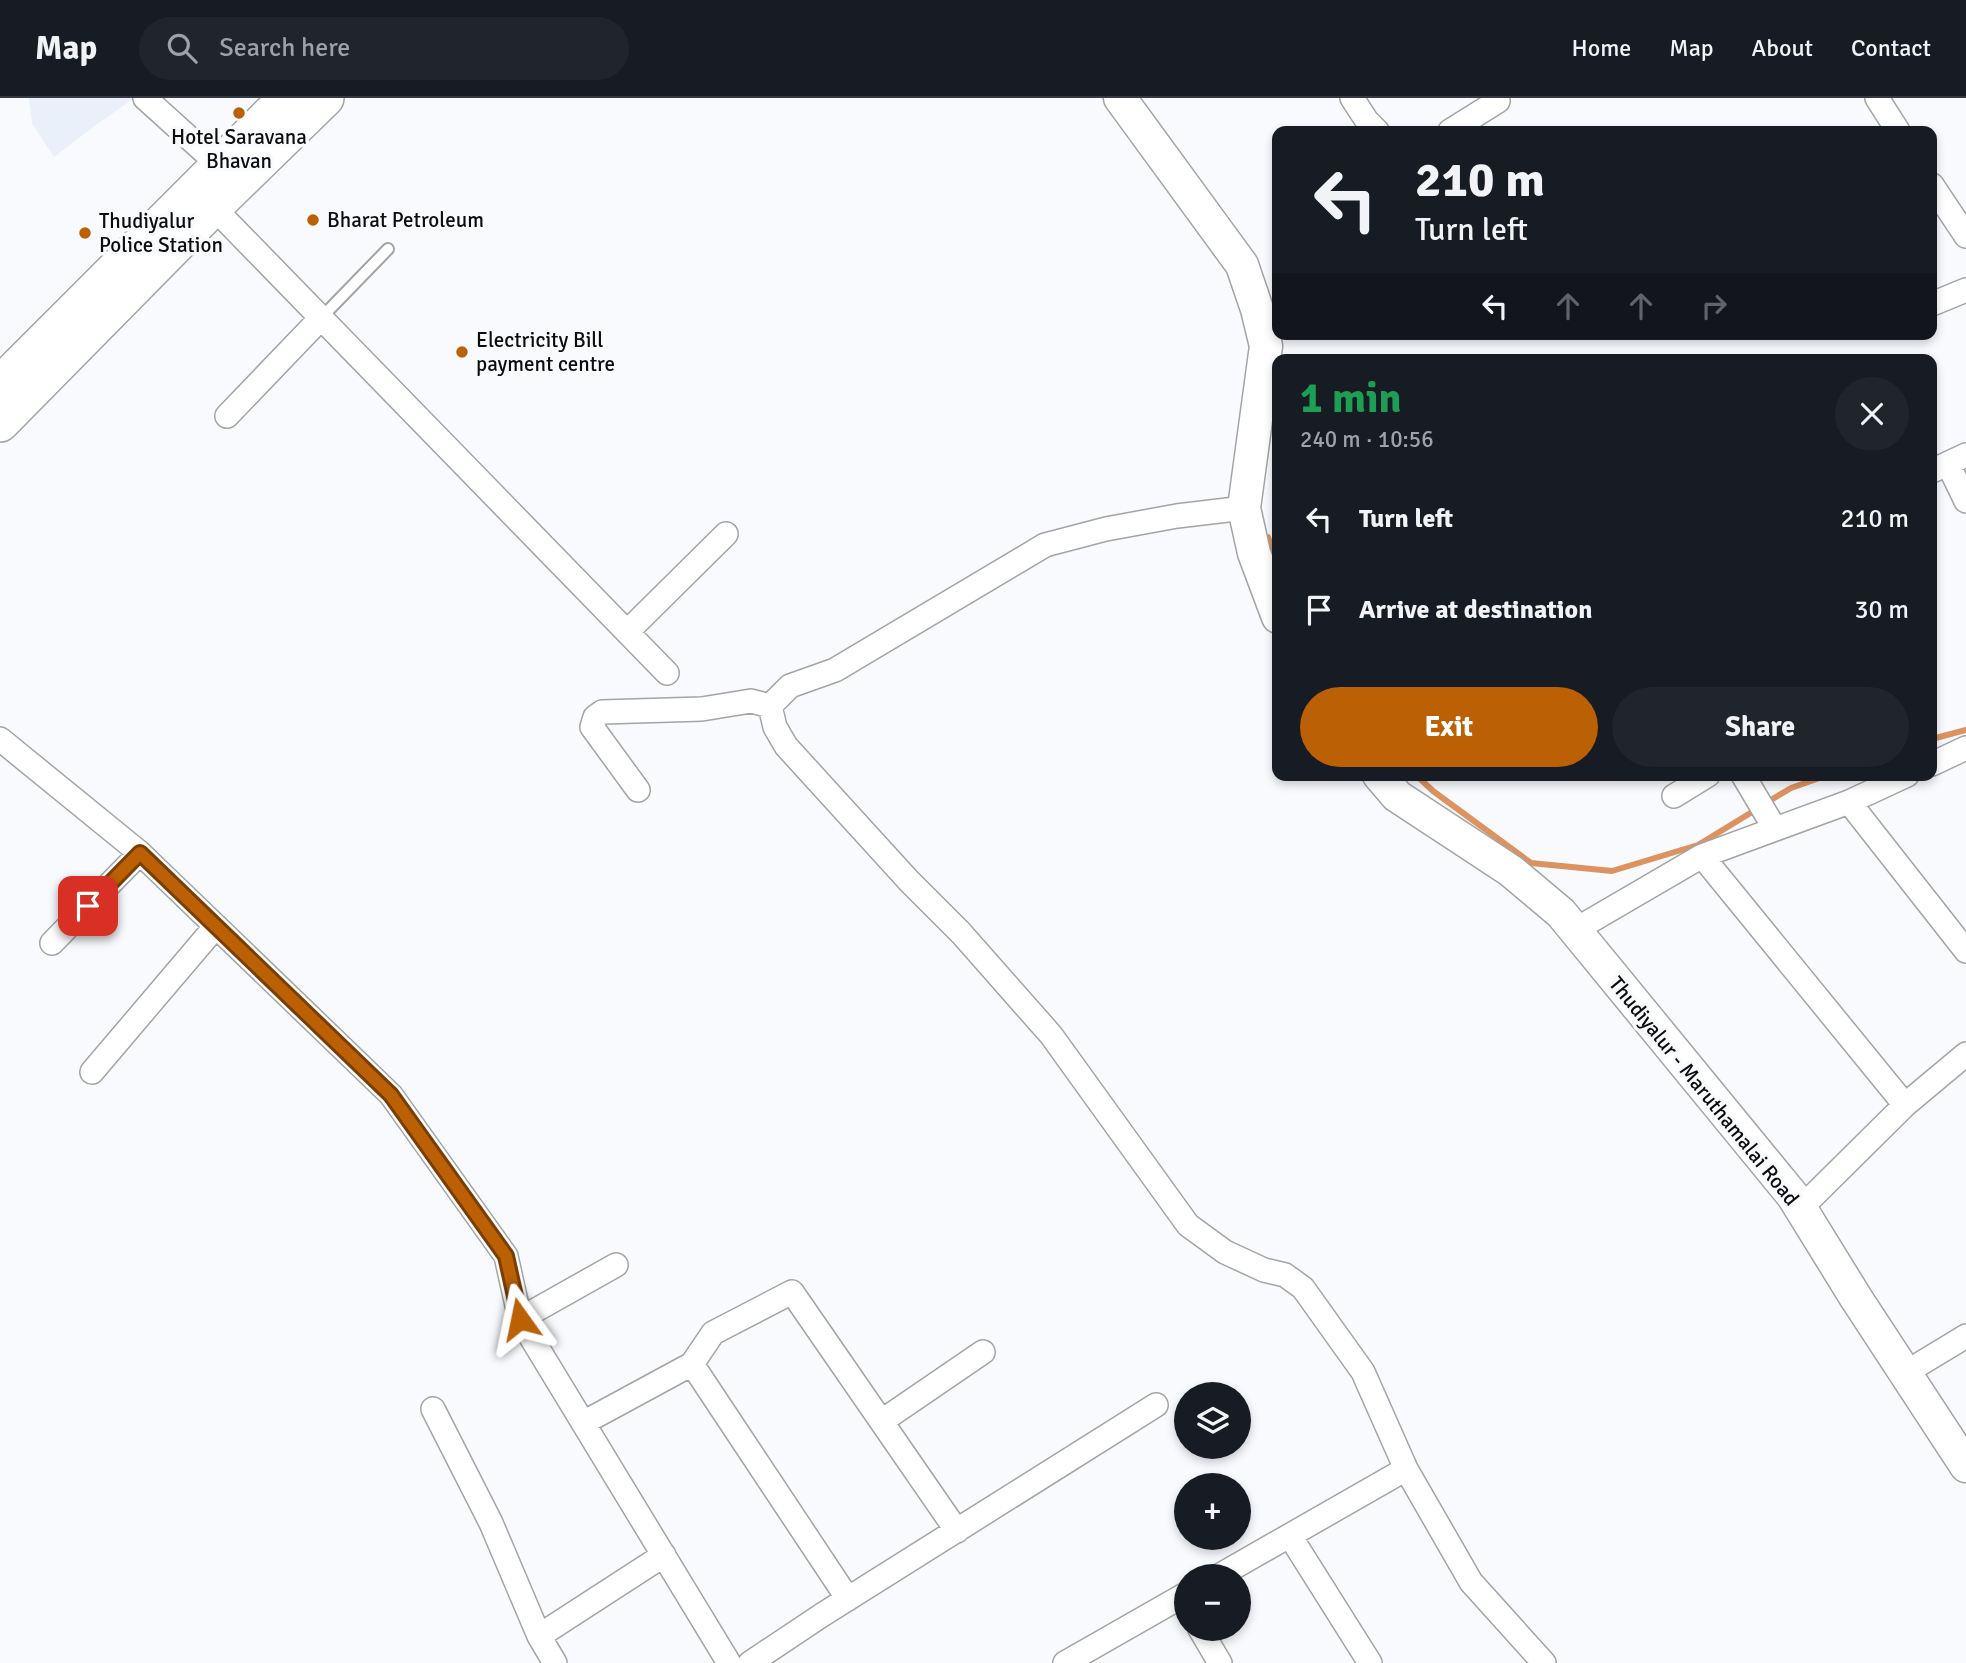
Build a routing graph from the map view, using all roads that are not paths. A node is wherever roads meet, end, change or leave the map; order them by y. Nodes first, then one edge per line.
1 (145, 98) edge
2 (287, 98) edge
3 (325, 98) edge
4 (1120, 98) edge
5 (1352, 98) edge
6 (1877, 98) edge
7 (1498, 101) dead end
8 (1372, 126) edge
9 (1458, 126) edge
10 (1895, 126) edge
11 (219, 164) junction
12 (1937, 192) edge
13 (213, 208) junction
14 (1966, 236) edge
15 (388, 249) dead end
16 (1966, 290) edge
17 (1937, 302) edge
18 (321, 318) junction
19 (0, 385) edge
20 (227, 416) dead end
21 (0, 423) edge
22 (1949, 464) edge
23 (1966, 501) edge
24 (1244, 508) junction
25 (726, 534) dead end
26 (1272, 601) edge
27 (627, 632) junction
28 (667, 673) dead end
29 (769, 706) junction
30 (0, 739) edge
31 (1966, 748) edge
32 (1937, 762) edge
33 (1384, 781) edge
34 (1698, 781) edge
35 (1747, 781) edge
36 (1894, 781) edge
37 (638, 790) dead end
38 (1674, 796) dead end
39 (1849, 802) junction
40 (1766, 814) junction
41 (140, 853) junction
42 (1702, 856) junction
43 (216, 926) junction
44 (1575, 930) junction
45 (52, 943) dead end
46 (1966, 951) edge
47 (1966, 1054) edge
48 (92, 1072) dead end
49 (1905, 1105) junction
50 (1800, 1209) junction
51 (616, 1265) dead end
52 (520, 1319) junction
53 (1966, 1336) edge
54 (983, 1352) dead end
55 (692, 1364) junction
56 (1905, 1373) junction
57 (1156, 1405) dead end
58 (433, 1409) dead end
59 (881, 1421) junction
60 (583, 1423) junction
61 (1966, 1466) edge
62 (1406, 1469) junction
63 (957, 1531) junction
64 (1290, 1536) junction
65 (664, 1555) junction
66 (1240, 1564) edge
67 (848, 1599) junction
68 (1174, 1605) edge
69 (539, 1636) junction
70 (1207, 1641) edge
71 (555, 1663) edge
72 (729, 1663) edge
73 (750, 1663) edge
74 (1066, 1663) edge
75 (1220, 1663) edge
76 (1370, 1663) edge
77 (1544, 1663) edge

1 - 11 street
2 - 11 highway
3 - 13 highway
4 - 24 main road
5 - 8 street
6 - 10 street
7 - 9 street
11 - 19 highway
12 - 14 street
13 - 18 street
13 - 21 highway
15 - 18 lane
16 - 17 street
18 - 20 street
18 - 27 street
22 - 23 street
24 - 26 main road
24 - 29 street
25 - 27 street
27 - 28 street
29 - 37 street
29 - 62 street
30 - 41 street
31 - 32 street
33 - 44 main road, Thudiyalur - Maruthamalai Road
34 - 38 street
35 - 40 street
36 - 39 street
39 - 40 street
39 - 46 street
40 - 42 street
41 - 43 street
41 - 45 street
42 - 44 street
42 - 49 street
43 - 48 street
43 - 52 street
44 - 50 main road, Thudiyalur - Maruthamalai Road
47 - 49 street
49 - 50 street
50 - 56 main road, Thudiyalur - Maruthamalai Road
51 - 52 street
52 - 60 street
53 - 56 street
54 - 59 street
55 - 59 street
55 - 60 street
55 - 67 street
56 - 61 main road, Thudiyalur - Maruthamalai Road
57 - 63 street
58 - 69 street
59 - 63 street
60 - 65 street
62 - 64 street
62 - 77 street
63 - 67 street
64 - 66 street
64 - 76 street
65 - 69 street
65 - 72 street
67 - 73 street
68 - 74 street
69 - 71 street
70 - 75 street

